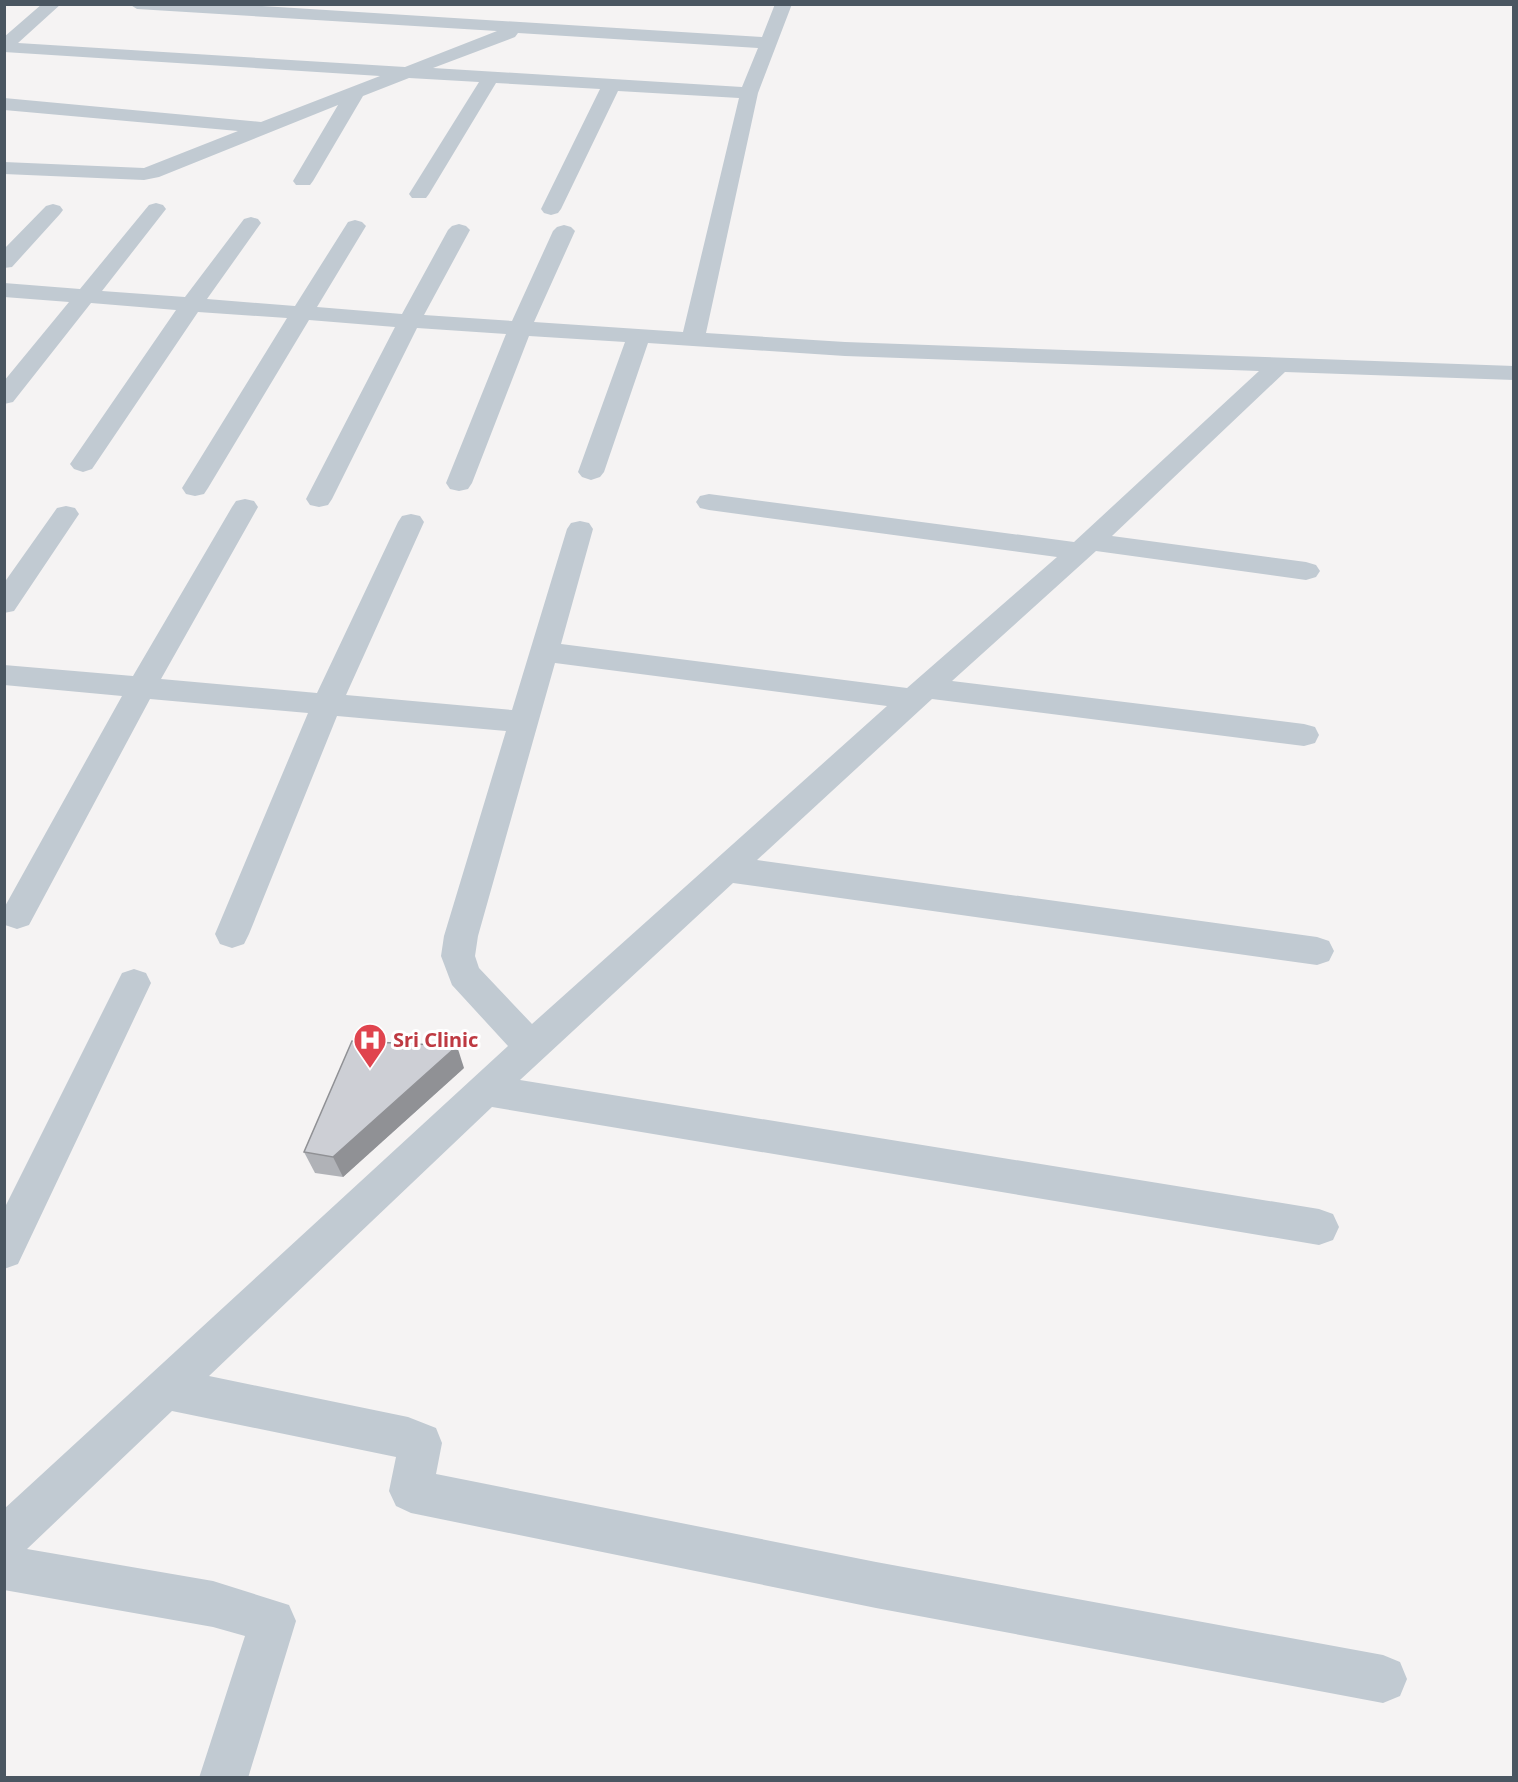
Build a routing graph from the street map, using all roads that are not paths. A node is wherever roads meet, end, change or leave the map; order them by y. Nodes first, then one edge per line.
1 (53, 4) edge
2 (137, 4) edge
3 (784, 4) edge
4 (519, 29) junction
5 (769, 43) junction
6 (404, 72) junction
7 (491, 78) junction
8 (611, 85) junction
9 (356, 92) junction
10 (749, 93) junction
11 (4, 104) edge
12 (264, 127) junction
13 (4, 168) edge
14 (303, 181) dead end
15 (419, 194) dead end
16 (156, 209) dead end
17 (551, 209) dead end
18 (53, 210) dead end
19 (251, 223) dead end
20 (355, 226) dead end
21 (459, 230) dead end
22 (564, 231) dead end
23 (4, 262) edge
24 (4, 290) edge
25 (85, 296) junction
26 (191, 305) junction
27 (301, 313) junction
28 (409, 321) junction
29 (520, 329) junction
30 (639, 336) junction
31 (693, 340) junction
32 (1279, 365) junction
33 (1514, 373) edge
34 (4, 397) edge
35 (83, 464) dead end
36 (591, 472) dead end
37 (459, 483) dead end
38 (195, 488) dead end
39 (319, 499) dead end
40 (709, 502) dead end
41 (245, 507) dead end
42 (66, 514) dead end
43 (411, 522) dead end
44 (580, 529) dead end
45 (1085, 547) junction
46 (1306, 571) dead end
47 (4, 604) edge
48 (544, 652) junction
49 (4, 675) edge
50 (142, 687) junction
51 (919, 694) junction
52 (327, 704) junction
53 (524, 722) junction
54 (1304, 735) dead end
55 (727, 868) junction
56 (17, 916) dead end
57 (232, 934) dead end
58 (1317, 951) dead end
59 (134, 983) dead end
60 (531, 1047) junction
61 (484, 1090) junction
62 (1319, 1227) dead end
63 (4, 1251) edge
64 (167, 1389) junction
65 (4, 1540) edge
66 (4, 1567) edge
67 (1383, 1679) dead end
68 (223, 1778) edge

1 - 6 street
2 - 4 street
3 - 5 street
4 - 5 street
4 - 6 street
5 - 10 street
6 - 7 street
6 - 9 street
7 - 8 street
7 - 15 street
8 - 10 street
8 - 17 street
9 - 12 street
9 - 14 street
10 - 31 street
11 - 12 street
12 - 13 street
16 - 25 street
18 - 23 street
19 - 26 street
20 - 27 street
21 - 28 street
22 - 29 street
24 - 25 street
25 - 26 street
25 - 34 street
26 - 27 street
26 - 35 street
27 - 28 street
27 - 38 street
28 - 29 street
28 - 39 street
29 - 30 street
29 - 37 street
30 - 31 street
30 - 36 street
31 - 32 street
32 - 33 street
32 - 45 street
40 - 45 street
41 - 50 street
42 - 47 street
43 - 52 street
44 - 48 street
45 - 46 street
45 - 51 street
48 - 51 street
48 - 53 street
49 - 50 street
50 - 52 street
50 - 56 street
51 - 54 street
51 - 55 street
52 - 53 street
52 - 57 street
53 - 60 street
55 - 58 street
55 - 60 street
59 - 63 street
60 - 61 street
61 - 62 street
61 - 64 street
64 - 65 street
64 - 67 street
66 - 68 street

